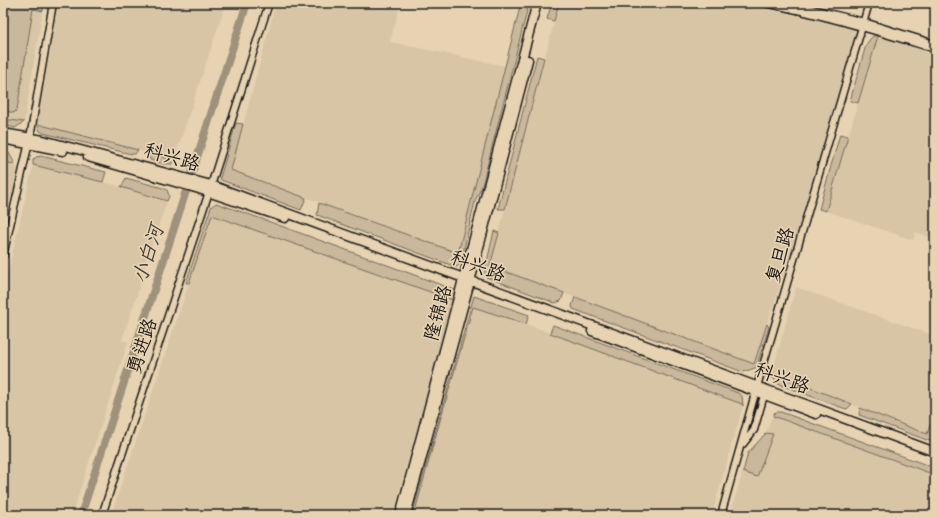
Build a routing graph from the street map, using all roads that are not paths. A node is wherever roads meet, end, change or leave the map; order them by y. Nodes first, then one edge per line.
1 (53, 3) edge
2 (269, 3) edge
3 (537, 3) edge
4 (543, 3) edge
5 (764, 3) edge
6 (788, 3) edge
7 (861, 3) edge
8 (869, 3) edge
9 (863, 25) junction
10 (935, 44) edge
11 (935, 49) edge
12 (3, 133) edge
13 (3, 139) edge
14 (29, 141) junction
15 (210, 189) junction
16 (3, 256) edge
17 (466, 282) junction
18 (756, 389) junction
19 (765, 392) junction
20 (741, 446) junction
21 (935, 452) edge
22 (935, 458) edge
23 (102, 515) edge
24 (400, 515) edge
25 (406, 515) edge
26 (721, 515) edge

1 - 14 street
2 - 15 street, 勇进路
3 - 17 main road, 隆锦路
4 - 17 main road, 隆锦路
5 - 9 street
6 - 9 street
7 - 8 street
8 - 9 street, 复旦路
9 - 10 street
9 - 11 street
9 - 18 street, 复旦路
12 - 14 main road, 科兴路
13 - 14 main road, 科兴路
14 - 15 main road, 科兴路
14 - 16 street
15 - 17 main road, 科兴路
15 - 23 street, 勇进路
17 - 18 main road, 科兴路
17 - 24 main road, 隆锦路
17 - 25 main road, 隆锦路
18 - 19 main road, 科兴路
18 - 20 street, 复旦路
19 - 20 street
19 - 21 main road, 科兴路
19 - 22 main road, 科兴路
20 - 26 street, 复旦路

